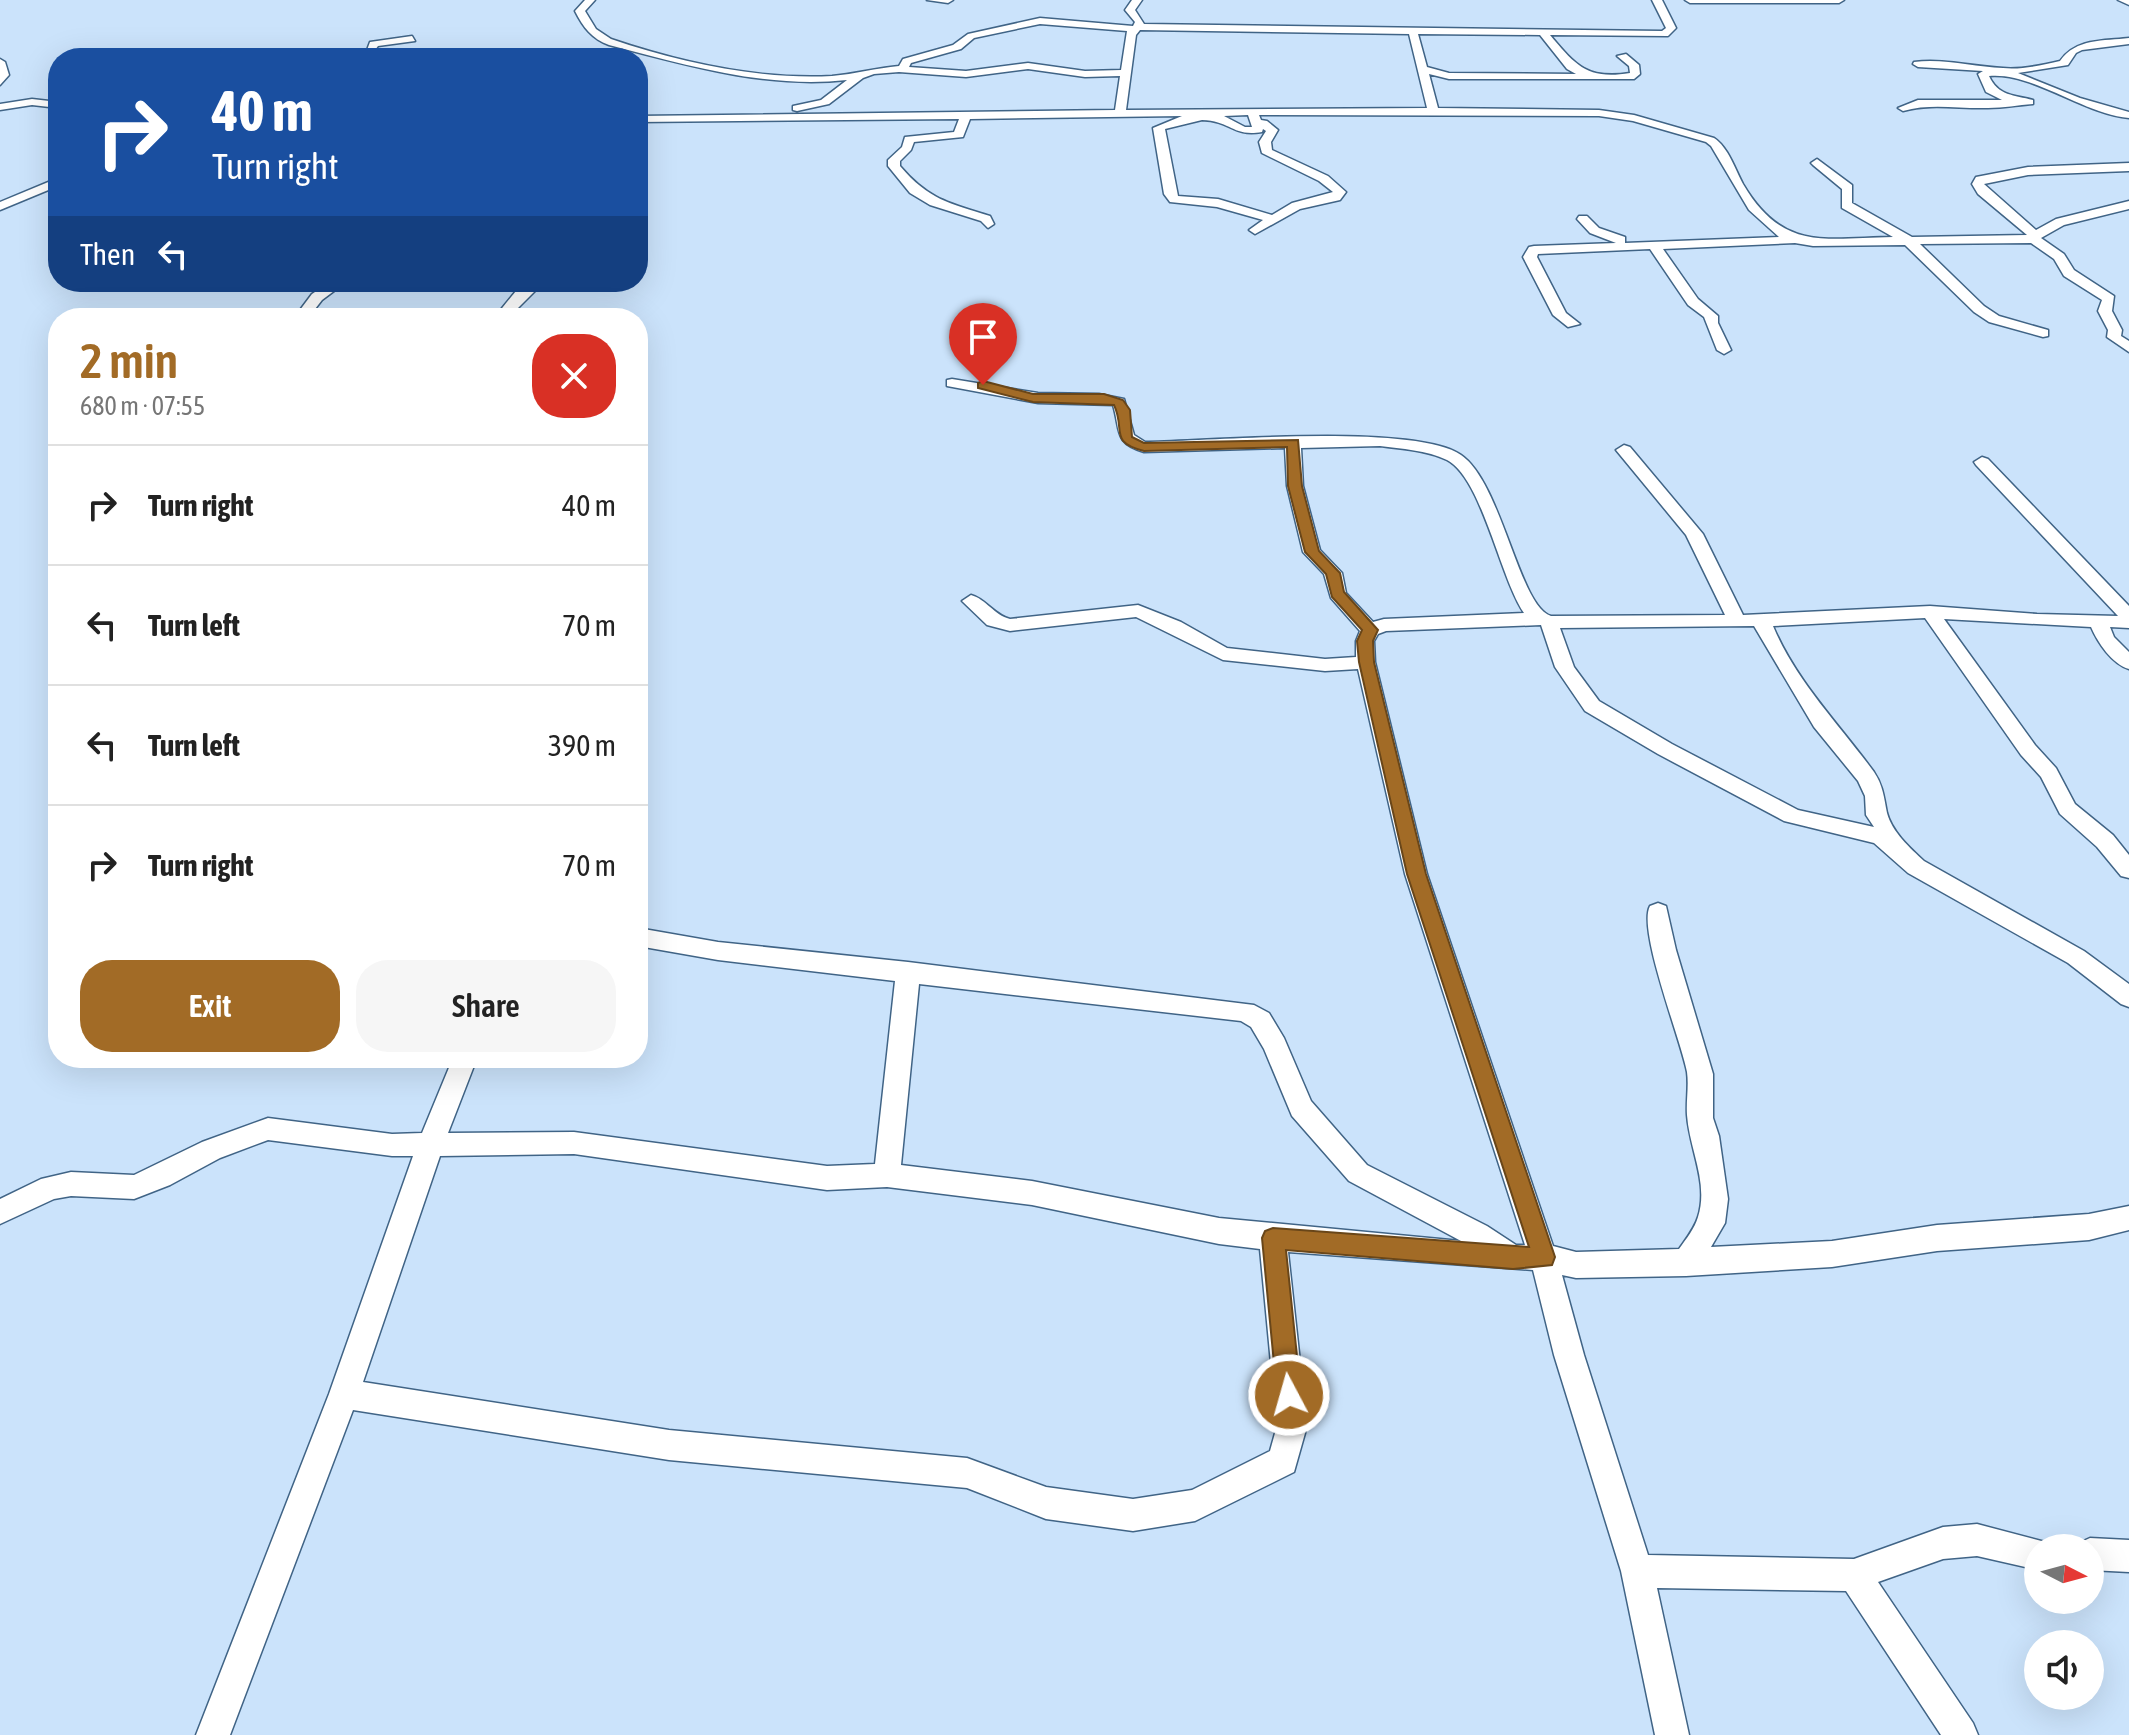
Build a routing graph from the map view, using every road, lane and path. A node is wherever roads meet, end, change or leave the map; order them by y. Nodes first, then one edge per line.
1 (590, 0) edge
2 (932, 0) edge
3 (948, 0) edge
4 (1137, 0) edge
5 (1657, 0) edge
6 (1690, 0) edge
7 (1839, 0) edge
8 (2123, 0) edge
9 (2129, 2) edge
10 (1136, 28) junction
11 (1413, 32) junction
12 (1544, 34) junction
13 (412, 39) dead end
14 (2129, 41) edge
15 (373, 48) edge
16 (630, 48) edge
17 (648, 53) edge
18 (1622, 56) dead end
19 (0, 57) edge
20 (1918, 64) dead end
21 (1423, 69) junction
22 (902, 70) junction
23 (2001, 71) junction
24 (1124, 73) junction
25 (859, 76) junction
26 (1595, 78) junction
27 (0, 82) edge
28 (0, 90) edge
29 (2076, 100) junction
30 (2029, 102) junction
31 (21, 103) junction
32 (48, 104) edge
33 (0, 107) edge
34 (1903, 108) dead end
35 (1434, 113) junction
36 (1120, 114) junction
37 (2128, 114) edge
38 (1254, 115) junction
39 (965, 116) junction
40 (765, 118) junction
41 (648, 119) edge
42 (1817, 163) dead end
43 (2129, 167) edge
44 (48, 186) edge
45 (2129, 205) edge
46 (0, 206) edge
47 (1274, 219) junction
48 (1583, 219) dead end
49 (988, 224) dead end
50 (1255, 230) dead end
51 (2034, 237) junction
52 (1790, 240) junction
53 (1911, 242) junction
54 (1637, 244) junction
55 (1653, 244) junction
56 (324, 292) edge
57 (524, 292) edge
58 (309, 308) edge
59 (509, 308) edge
60 (1573, 324) dead end
61 (2043, 333) dead end
62 (2129, 348) edge
63 (1724, 350) dead end
64 (952, 383) dead end
65 (1293, 443) junction
66 (1624, 450) dead end
67 (1982, 462) dead end
68 (971, 601) dead end
69 (1930, 612) junction
70 (1543, 620) junction
71 (1737, 620) junction
72 (1761, 620) junction
73 (2129, 620) edge
74 (2098, 621) junction
75 (1370, 630) junction
76 (1366, 662) junction
77 (2129, 663) edge
78 (1896, 847) junction
79 (2129, 870) edge
80 (1658, 912) dead end
81 (648, 939) edge
82 (908, 971) junction
83 (2129, 997) edge
84 (461, 1068) edge
85 (431, 1143) junction
86 (887, 1175) junction
87 (0, 1212) edge
88 (2129, 1218) edge
89 (1273, 1238) junction
90 (1543, 1257) junction
91 (1513, 1258) junction
92 (1686, 1263) junction
93 (344, 1394) junction
94 (2024, 1551) edge
95 (2104, 1555) edge
96 (2129, 1556) edge
97 (1637, 1571) junction
98 (1854, 1575) junction
99 (213, 1735) edge
100 (1672, 1735) edge
101 (1961, 1735) edge

1 - 16 street
2 - 3 street
4 - 10 street
5 - 12 street
6 - 7 street
8 - 9 street
10 - 11 street
10 - 22 street
10 - 24 street
11 - 12 street
11 - 21 street
12 - 26 street
13 - 15 street
14 - 23 street
17 - 25 street
18 - 26 street
19 - 27 street
20 - 23 street
21 - 26 street
21 - 35 street
22 - 24 street
22 - 25 street
23 - 29 street
23 - 30 street
24 - 36 street
25 - 40 street
28 - 31 street
29 - 30 street
29 - 37 street
30 - 34 street
31 - 32 street
31 - 33 street
35 - 38 street
35 - 52 street
36 - 38 street
36 - 39 street
38 - 47 street
38 - 47 street
39 - 40 street
39 - 49 street
40 - 41 street
42 - 53 street
43 - 51 street
44 - 46 street
45 - 51 street
47 - 50 street
48 - 54 street
51 - 53 street
51 - 62 street
52 - 53 street
52 - 55 street
53 - 61 street
54 - 55 street
54 - 60 street
55 - 63 street
56 - 58 street
57 - 59 street
64 - 65 street
65 - 70 street
65 - 75 street
66 - 71 street
67 - 73 street
68 - 76 street
69 - 72 street
69 - 74 street
69 - 79 street
70 - 71 street
70 - 75 street
70 - 78 street
71 - 72 street
72 - 78 street
73 - 74 street
74 - 77 street
75 - 76 street
76 - 90 street
78 - 83 street
80 - 92 street
81 - 82 street
82 - 86 street
82 - 91 street
84 - 85 street
85 - 86 street
85 - 87 street
85 - 93 street
86 - 89 street
88 - 92 street
89 - 91 street
89 - 93 street
90 - 91 street
90 - 92 street
90 - 97 street
93 - 99 street
94 - 98 street
95 - 96 street
97 - 98 street
97 - 100 street
98 - 101 street

